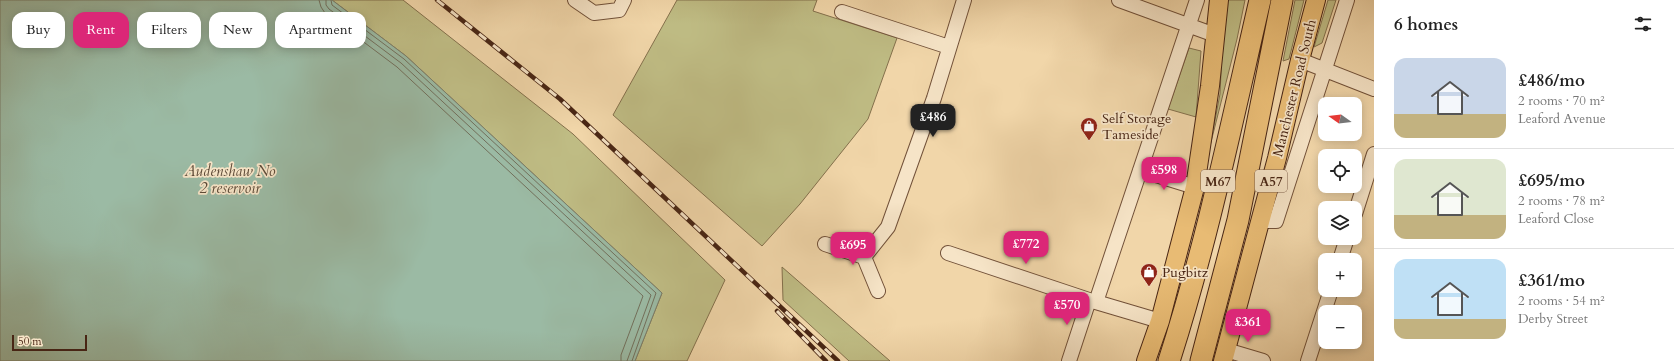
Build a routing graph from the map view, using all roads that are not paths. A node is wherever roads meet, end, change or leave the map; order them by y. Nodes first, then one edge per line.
1 (575, 0) edge
2 (624, 0) edge
3 (964, 0) edge
4 (1121, 0) edge
5 (1197, 0) edge
6 (1219, 0) edge
7 (1260, 0) edge
8 (1282, 0) edge
9 (1316, 0) edge
10 (1347, 0) edge
11 (842, 12) dead end
12 (1189, 24) junction
13 (1215, 35) junction
14 (949, 47) junction
15 (1300, 60) junction
16 (1324, 69) junction
17 (1374, 89) edge
18 (1374, 154) edge
19 (1140, 170) junction
20 (1195, 187) junction
21 (1359, 201) edge
22 (1260, 221) junction
23 (825, 244) dead end
24 (948, 253) dead end
25 (864, 256) junction
26 (878, 291) dead end
27 (1329, 297) edge
28 (1093, 301) junction
29 (1160, 321) junction
30 (1224, 355) edge
31 (1069, 361) edge
32 (1146, 361) edge
33 (1169, 361) edge
34 (1201, 361) edge
35 (1263, 361) edge
36 (1308, 361) edge

1 - 2 street
3 - 14 street
4 - 12 street
5 - 12 street
6 - 13 main road
7 - 33 highway, M67
8 - 34 highway, M67
9 - 15 main road, Manchester Road South / A57
10 - 16 street
11 - 14 street
12 - 13 street
12 - 19 street
13 - 20 main road
14 - 25 street
15 - 16 street
15 - 22 main road, Manchester Road South / A57
16 - 17 street
16 - 22 street
18 - 21 street
19 - 20 street
19 - 28 street
20 - 29 main road
22 - 30 main road, Manchester Road South / A57
23 - 25 street
24 - 28 street
25 - 26 street
27 - 36 street
28 - 29 street
28 - 31 street
29 - 32 main road
30 - 35 street

